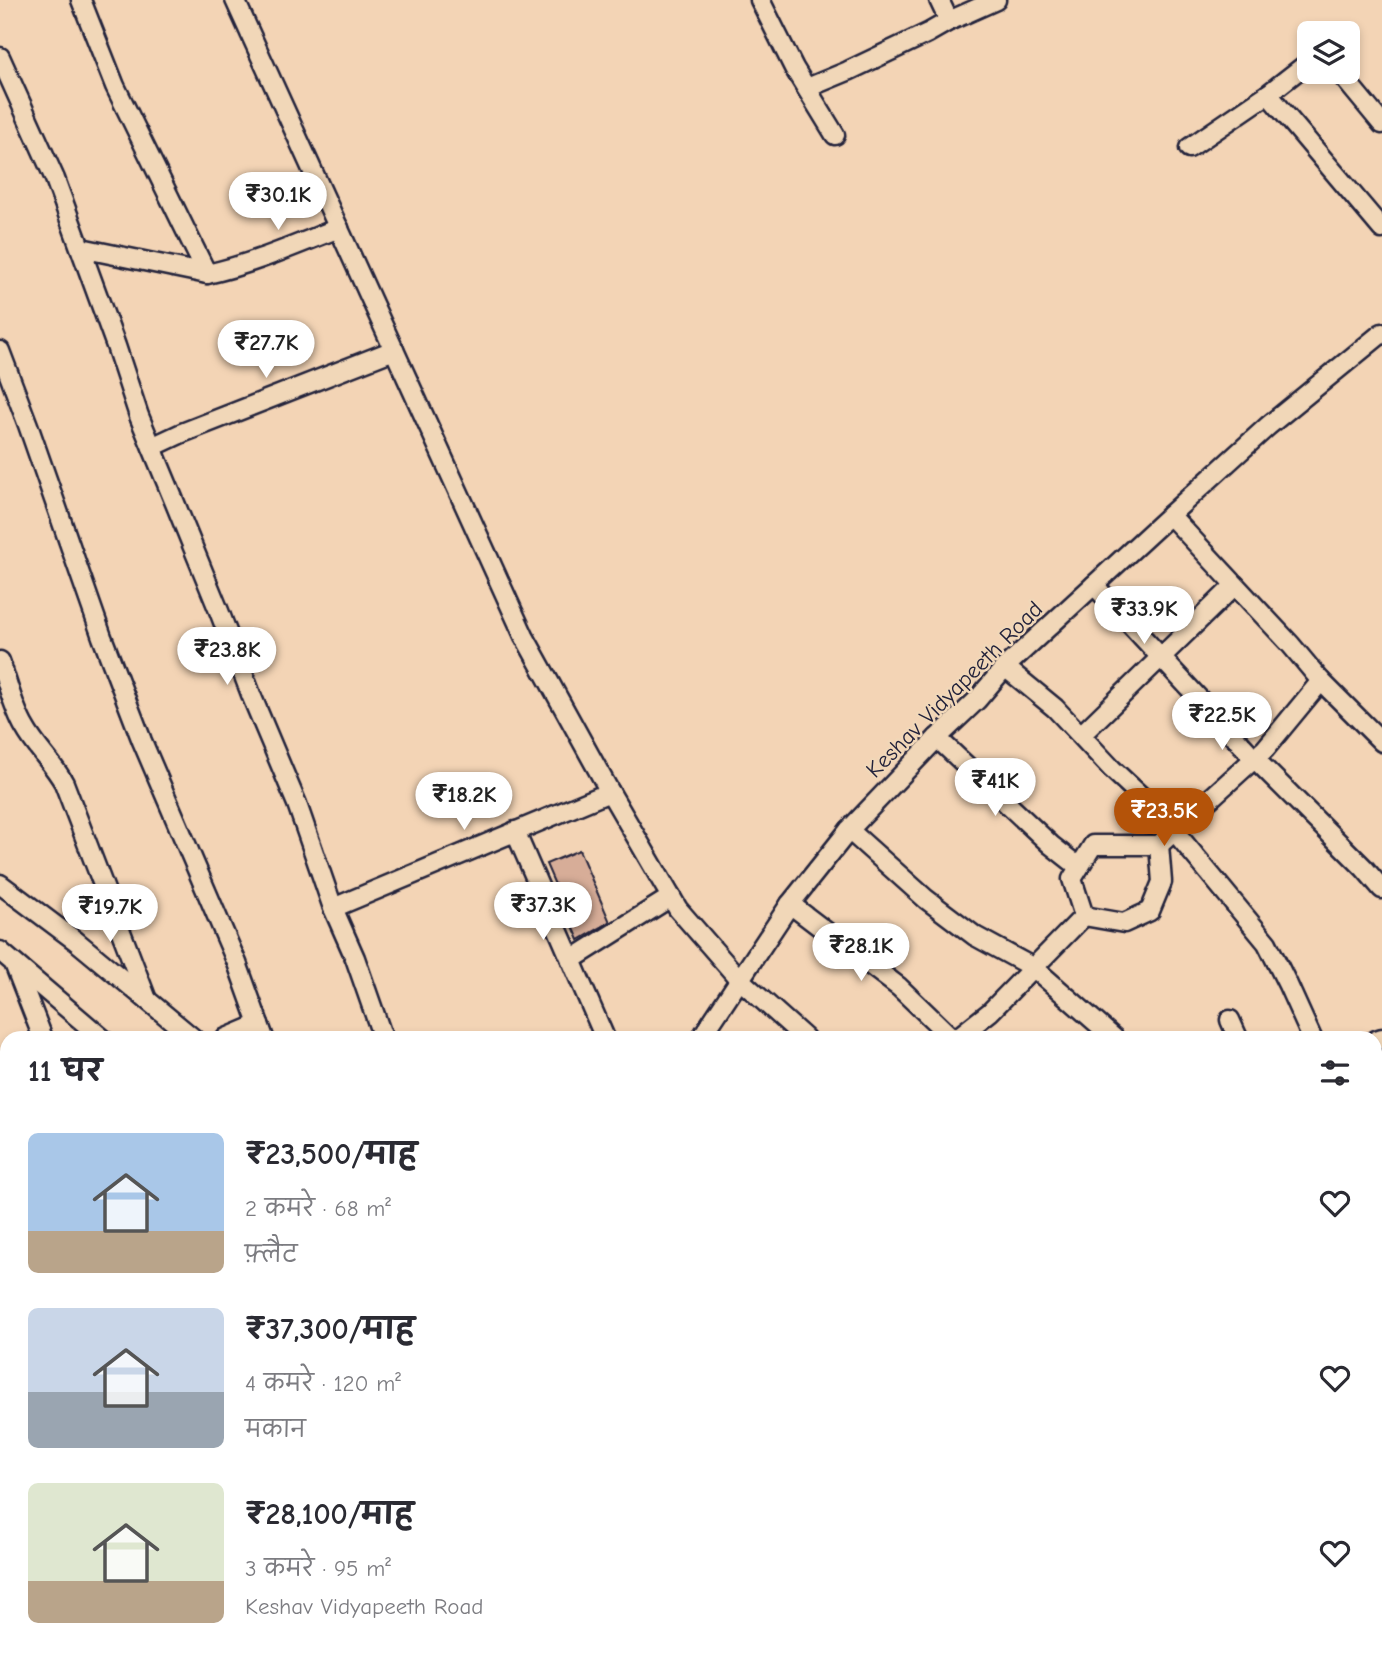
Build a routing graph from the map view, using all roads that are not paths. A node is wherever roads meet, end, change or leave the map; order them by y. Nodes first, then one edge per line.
1 (80, 0) edge
2 (235, 0) edge
3 (760, 0) edge
4 (939, 0) edge
5 (996, 0) edge
6 (949, 21) junction
7 (0, 57) edge
8 (1297, 71) edge
9 (1349, 84) edge
10 (807, 88) junction
11 (1268, 94) junction
12 (1382, 124) edge
13 (835, 135) dead end
14 (1189, 148) dead end
15 (339, 228) junction
16 (1382, 229) edge
17 (81, 248) junction
18 (207, 274) junction
19 (1382, 333) edge
20 (394, 350) junction
21 (0, 351) edge
22 (152, 447) junction
23 (1170, 516) junction
24 (1235, 584) junction
25 (1094, 585) junction
26 (1160, 657) junction
27 (0, 660) edge
28 (1006, 667) junction
29 (1321, 681) junction
30 (1081, 735) junction
31 (937, 738) junction
32 (1382, 742) edge
33 (1255, 759) junction
34 (610, 792) junction
35 (849, 830) junction
36 (516, 831) junction
37 (1175, 832) junction
38 (1159, 845) junction
39 (1079, 867) junction
40 (0, 884) edge
41 (1382, 889) edge
42 (671, 897) junction
43 (790, 904) junction
44 (333, 908) junction
45 (1084, 916) junction
46 (7, 957) edge
47 (571, 960) junction
48 (1034, 968) junction
49 (739, 979) junction
50 (146, 998) junction
51 (1230, 1020) dead end
52 (40, 1031) edge
53 (95, 1031) edge
54 (185, 1031) edge
55 (262, 1031) edge
56 (381, 1031) edge
57 (602, 1031) edge
58 (706, 1031) edge
59 (797, 1031) edge
60 (947, 1031) edge
61 (964, 1031) edge
62 (1106, 1031) edge
63 (1235, 1031) edge
64 (1309, 1031) edge

1 - 18 street
2 - 15 street
3 - 10 street
4 - 6 street
5 - 6 street
6 - 10 street
7 - 17 street
8 - 11 street
9 - 12 street
10 - 13 street
11 - 14 street
11 - 16 street
15 - 18 street
15 - 20 street
17 - 18 street
17 - 22 street
19 - 23 street, Keshav Vidyapeeth Road
20 - 22 street
20 - 34 street
21 - 55 street
22 - 44 street
23 - 24 street
23 - 25 street, Keshav Vidyapeeth Road
24 - 26 street
24 - 29 street
25 - 26 street
25 - 28 street, Keshav Vidyapeeth Road
26 - 30 street
26 - 33 street
27 - 50 street
28 - 30 street
28 - 31 street, Keshav Vidyapeeth Road
29 - 32 street
29 - 33 street
30 - 37 street
31 - 35 street, Keshav Vidyapeeth Road
31 - 39 street
33 - 37 street
33 - 41 street
34 - 36 street
34 - 42 street
35 - 43 street, Keshav Vidyapeeth Road
35 - 48 street
36 - 44 street
36 - 47 street
37 - 38 street
37 - 64 street
38 - 39 street
38 - 45 street
39 - 45 street
40 - 50 street
42 - 47 street
42 - 49 street
43 - 49 street, Keshav Vidyapeeth Road
43 - 60 street
44 - 56 street
45 - 48 street
46 - 52 street
46 - 53 street
47 - 57 street
48 - 61 street
48 - 62 street
49 - 58 street, Keshav Vidyapeeth Road
49 - 59 street
50 - 54 street
51 - 63 street

